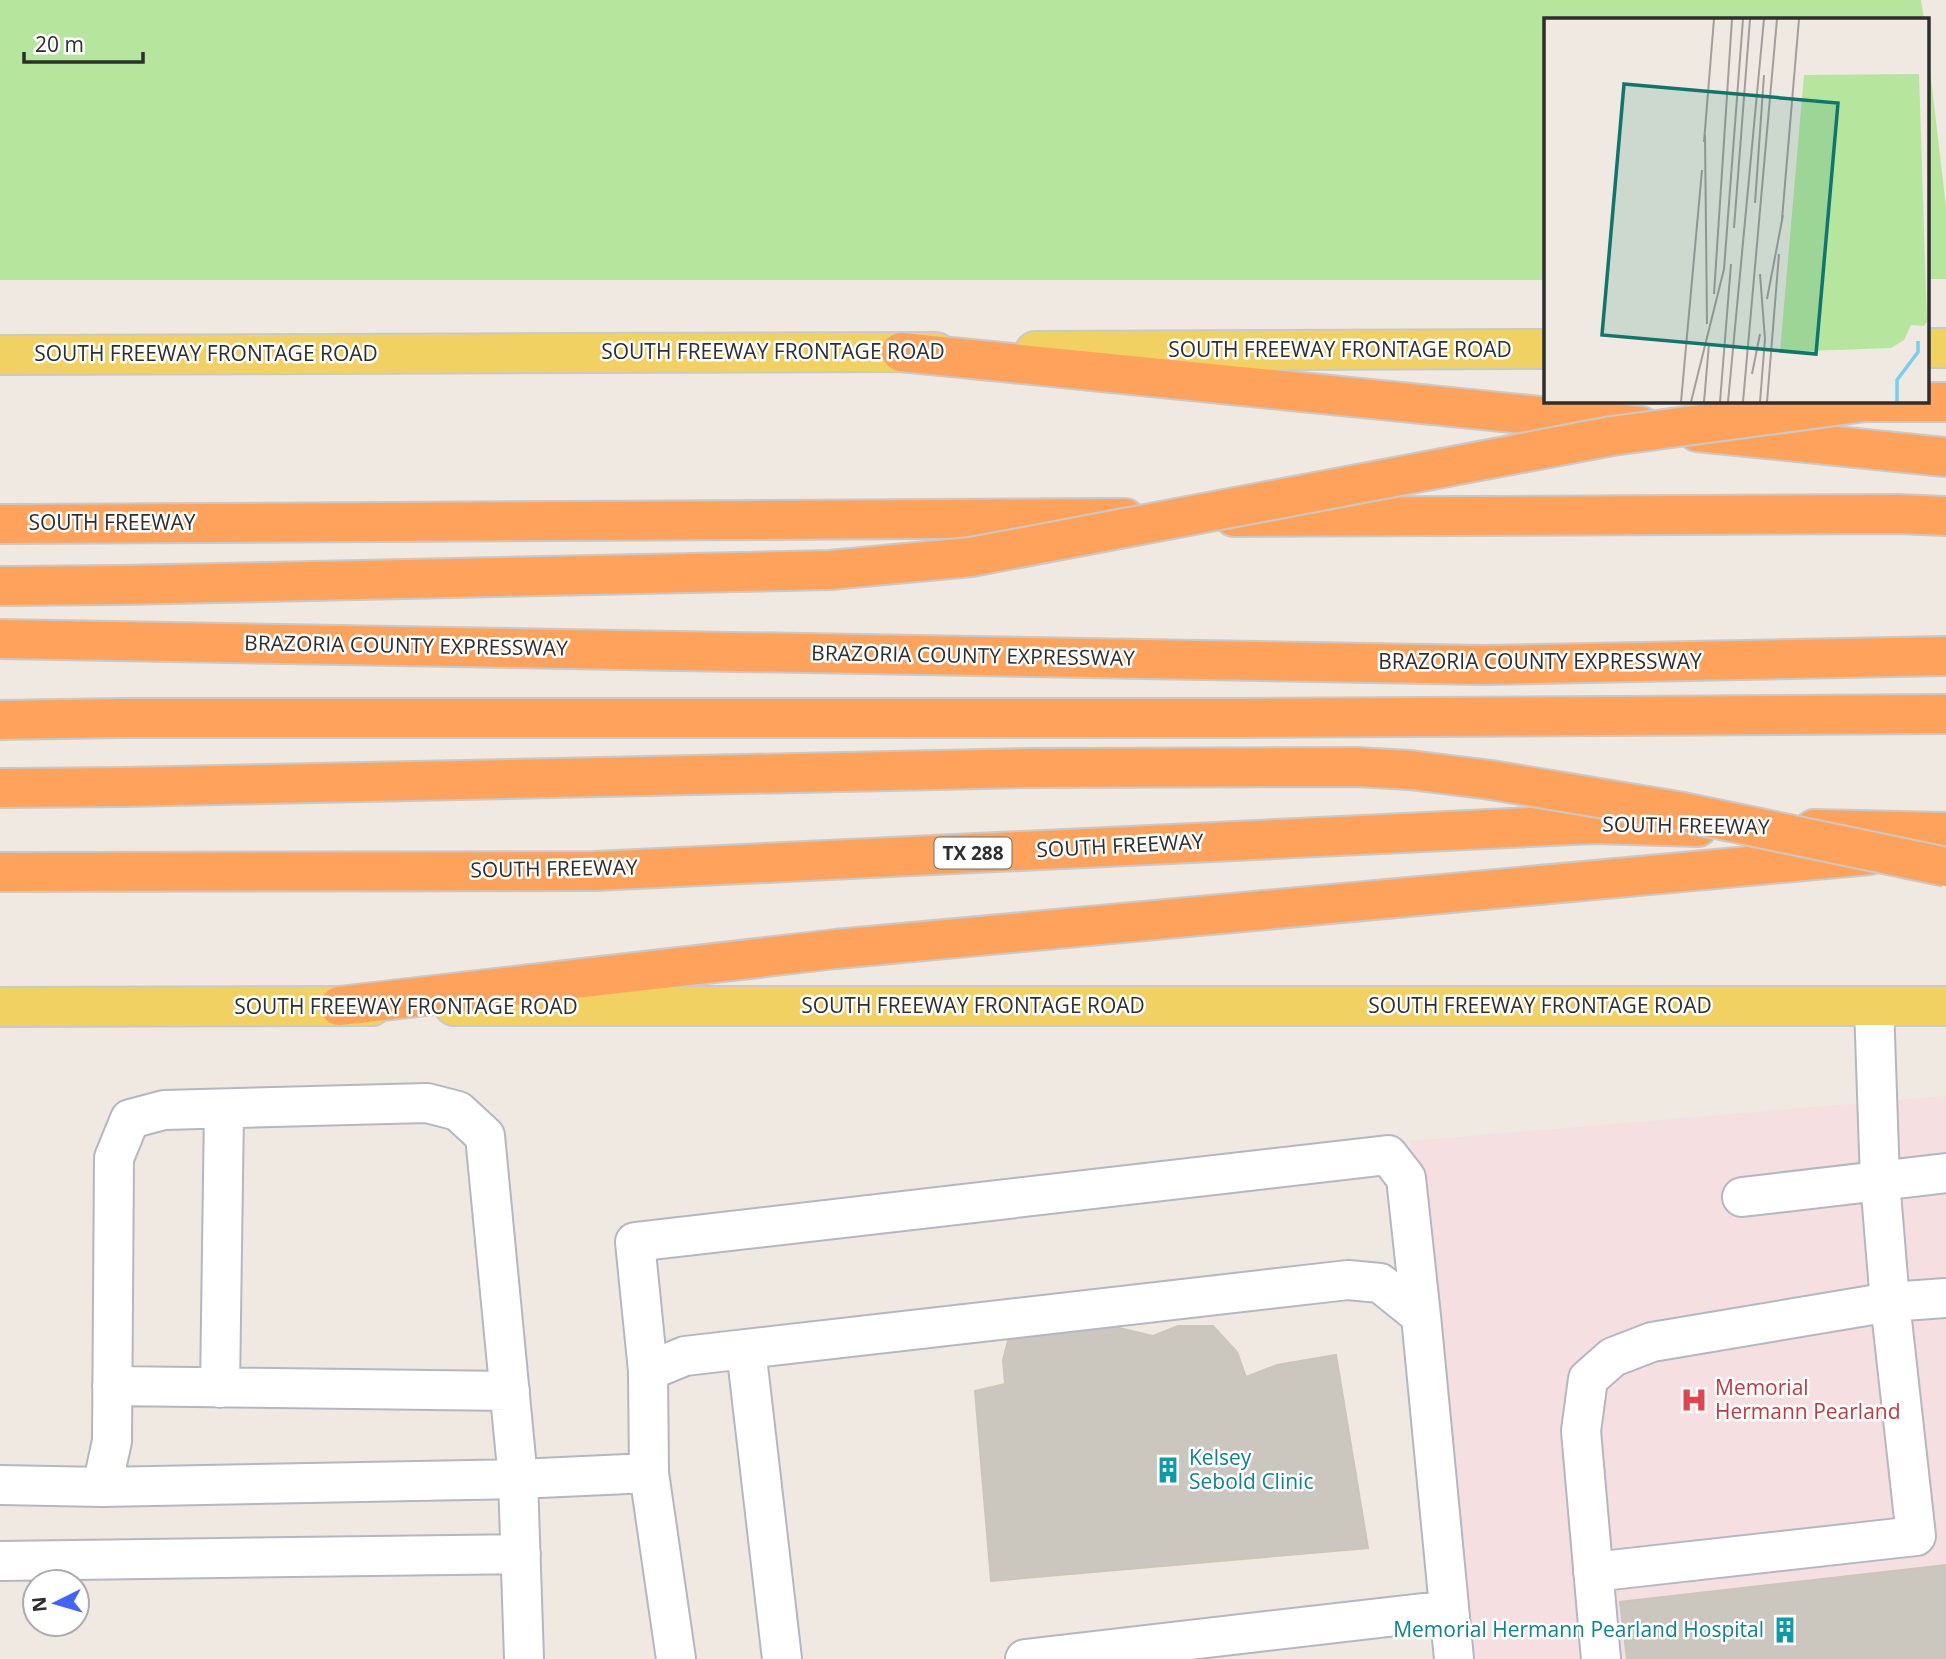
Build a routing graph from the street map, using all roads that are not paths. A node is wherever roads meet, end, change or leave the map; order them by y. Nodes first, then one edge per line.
1 (1928, 348) edge
2 (1946, 348) edge
3 (1544, 349) edge
4 (901, 352) junction
5 (0, 355) edge
6 (1946, 402) edge
7 (1946, 457) edge
8 (1946, 516) edge
9 (0, 524) edge
10 (0, 586) edge
11 (0, 639) edge
12 (1946, 656) edge
13 (1946, 714) edge
14 (0, 720) edge
15 (0, 788) edge
16 (1946, 832) edge
17 (1946, 848) edge
18 (1946, 867) edge
19 (0, 872) edge
20 (340, 1006) junction
21 (1874, 1006) junction
22 (1946, 1006) edge
23 (0, 1007) edge
24 (224, 1109) junction
25 (1946, 1173) edge
26 (1880, 1181) junction
27 (1742, 1197) dead end
28 (1946, 1298) edge
29 (1890, 1303) junction
30 (1421, 1316) junction
31 (746, 1349) junction
32 (648, 1371) junction
33 (112, 1386) junction
34 (220, 1388) junction
35 (510, 1391) junction
36 (649, 1473) junction
37 (518, 1479) junction
38 (0, 1485) edge
39 (102, 1487) junction
40 (1931, 1534) edge
41 (520, 1554) junction
42 (0, 1561) edge
43 (1593, 1572) junction
44 (1449, 1610) junction
45 (524, 1659) edge
46 (676, 1659) edge
47 (782, 1659) edge
48 (1025, 1659) edge
49 (1454, 1659) edge
50 (1601, 1659) edge

1 - 2 main road
3 - 4 main road, SOUTH FREEWAY FRONTAGE ROAD
4 - 5 main road, SOUTH FREEWAY FRONTAGE ROAD
4 - 7 highway
6 - 10 highway, bridge
8 - 9 highway, SOUTH FREEWAY
11 - 12 highway, BRAZORIA COUNTY EXPRESSWAY
13 - 14 highway
15 - 18 highway, bridge
16 - 19 highway, SOUTH FREEWAY / TX 288
17 - 20 highway
20 - 21 main road, SOUTH FREEWAY FRONTAGE ROAD
20 - 23 main road, SOUTH FREEWAY FRONTAGE ROAD
21 - 22 main road, SOUTH FREEWAY FRONTAGE ROAD
21 - 26 lane
24 - 33 lane
24 - 34 lane
24 - 35 lane
25 - 26 lane
26 - 27 lane
26 - 29 lane
28 - 29 lane
29 - 40 lane
29 - 43 lane
30 - 31 lane
30 - 32 lane
30 - 44 lane
31 - 32 lane
31 - 47 lane
32 - 36 lane
33 - 34 lane
33 - 39 lane
34 - 35 lane
35 - 37 lane
36 - 37 lane
36 - 46 lane
37 - 39 lane
37 - 41 lane
38 - 39 lane
40 - 43 lane
41 - 42 lane
41 - 45 lane
43 - 50 lane
44 - 48 lane
44 - 49 lane

